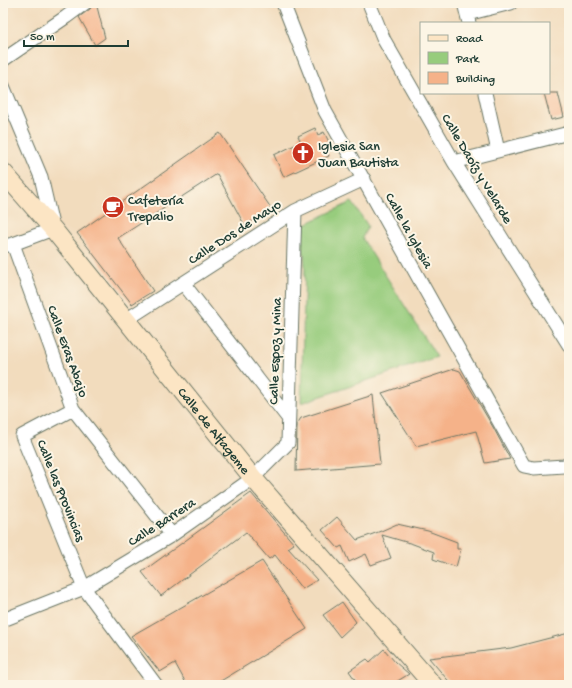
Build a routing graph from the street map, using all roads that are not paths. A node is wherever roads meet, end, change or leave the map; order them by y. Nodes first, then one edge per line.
1 (85, 3) edge
2 (283, 3) edge
3 (369, 3) edge
4 (511, 3) edge
5 (467, 13) edge
6 (3, 60) edge
7 (3, 86) edge
8 (485, 94) edge
9 (569, 134) edge
10 (498, 151) junction
11 (454, 162) junction
12 (3, 172) edge
13 (364, 179) junction
14 (295, 211) junction
15 (53, 228) junction
16 (8, 245) edge
17 (183, 283) junction
18 (126, 320) junction
19 (569, 345) edge
20 (72, 409) junction
21 (288, 418) junction
22 (569, 464) edge
23 (253, 478) junction
24 (172, 535) junction
25 (84, 588) junction
26 (3, 620) edge
27 (156, 685) edge
28 (433, 685) edge

1 - 6 street
2 - 13 street, Calle la Iglesia
3 - 11 street, Calle Daoíz y Velarde
4 - 5 street
7 - 15 street
8 - 10 street
9 - 10 street
10 - 11 street
11 - 19 street, Calle Daoíz y Velarde
12 - 15 street, Calle de Alfageme
13 - 14 street, Calle Dos de Mayo
13 - 22 street, Calle la Iglesia
14 - 17 street, Calle Dos de Mayo
14 - 21 street, Calle Espoz y Mina
15 - 16 street
15 - 18 street, Calle de Alfageme
16 - 20 street, Calle Eras Abajo
17 - 18 street, Calle Dos de Mayo
17 - 21 street
18 - 23 street, Calle de Alfageme
20 - 24 street, Calle Eras Abajo
20 - 25 street, Calle las Provincias
21 - 23 street, Calle Espoz y Mina
23 - 24 street, Calle Barrera
23 - 28 street, Calle de Alfageme
24 - 25 street, Calle Barrera
25 - 26 street, Calle Barrera
25 - 27 street

